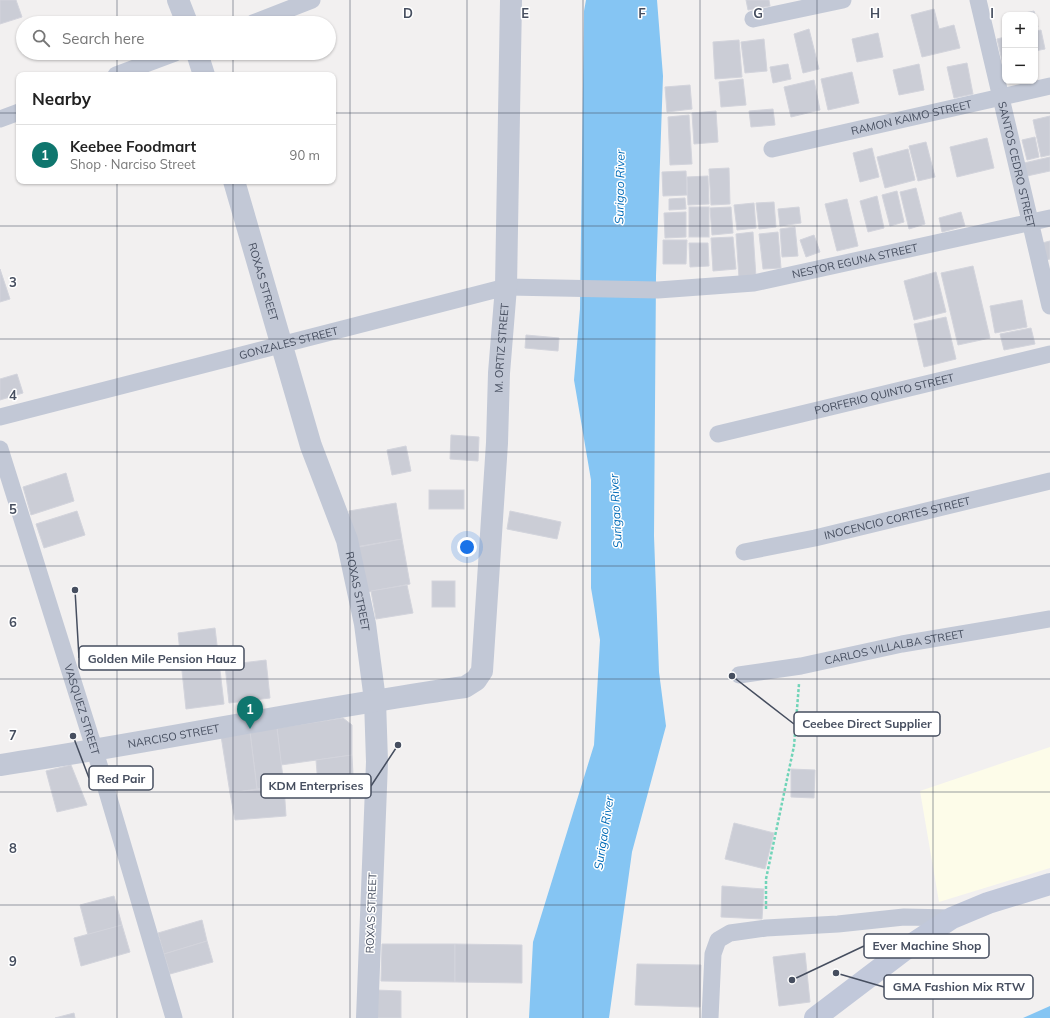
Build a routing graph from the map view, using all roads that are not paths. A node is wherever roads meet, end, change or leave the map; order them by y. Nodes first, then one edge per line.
1 (178, 0) edge
2 (312, 0) edge
3 (511, 0) edge
4 (843, 0) edge
5 (978, 0) edge
6 (184, 16) edge
7 (271, 16) edge
8 (753, 19) dead end
9 (156, 60) edge
10 (199, 60) edge
11 (124, 72) edge
12 (203, 72) edge
13 (1050, 86) edge
14 (1000, 98) junction
15 (16, 113) edge
16 (0, 119) edge
17 (772, 149) dead end
18 (235, 184) edge
19 (1050, 218) edge
20 (1030, 223) junction
21 (506, 287) junction
22 (579, 288) joint
23 (1050, 306) edge
24 (281, 344) junction
25 (1050, 354) edge
26 (0, 417) edge
27 (718, 434) dead end
28 (0, 449) edge
29 (1050, 481) edge
30 (744, 552) dead end
31 (1050, 619) edge
32 (739, 675) dead end
33 (465, 687) joint
34 (375, 700) junction
35 (95, 751) junction
36 (0, 765) edge
37 (1050, 884) edge
38 (952, 918) junction
39 (174, 1018) edge
40 (368, 1018) edge
41 (710, 1018) edge
42 (814, 1018) edge

1 - 6 street
2 - 7 street
3 - 21 street, M. ORTIZ STREET
4 - 8 street
5 - 14 street, SANTOS CEDRO STREET
9 - 11 street
10 - 12 street
13 - 14 street, RAMON KAIMO STREET
14 - 17 street, RAMON KAIMO STREET
14 - 20 street, SANTOS CEDRO STREET
15 - 16 street
18 - 24 street, ROXAS STREET
19 - 20 street, NESTOR EGUNA STREET
20 - 22 street, NESTOR EGUNA STREET
20 - 23 street, SANTOS CEDRO STREET
21 - 22 street, GONZALES STREET
21 - 24 street, GONZALES STREET
21 - 33 street, M. ORTIZ STREET
24 - 26 street, GONZALES STREET
24 - 34 street, ROXAS STREET
25 - 27 street, PORFERIO QUINTO STREET
28 - 35 street, VASQUEZ STREET
29 - 30 street, INOCENCIO CORTES STREET
31 - 32 street, CARLOS VILLALBA STREET
33 - 34 street, NARCISO STREET
34 - 35 street, NARCISO STREET
34 - 40 street, ROXAS STREET
35 - 36 street, NARCISO STREET
35 - 39 street, VASQUEZ STREET
37 - 38 main road
38 - 41 street
38 - 42 main road

